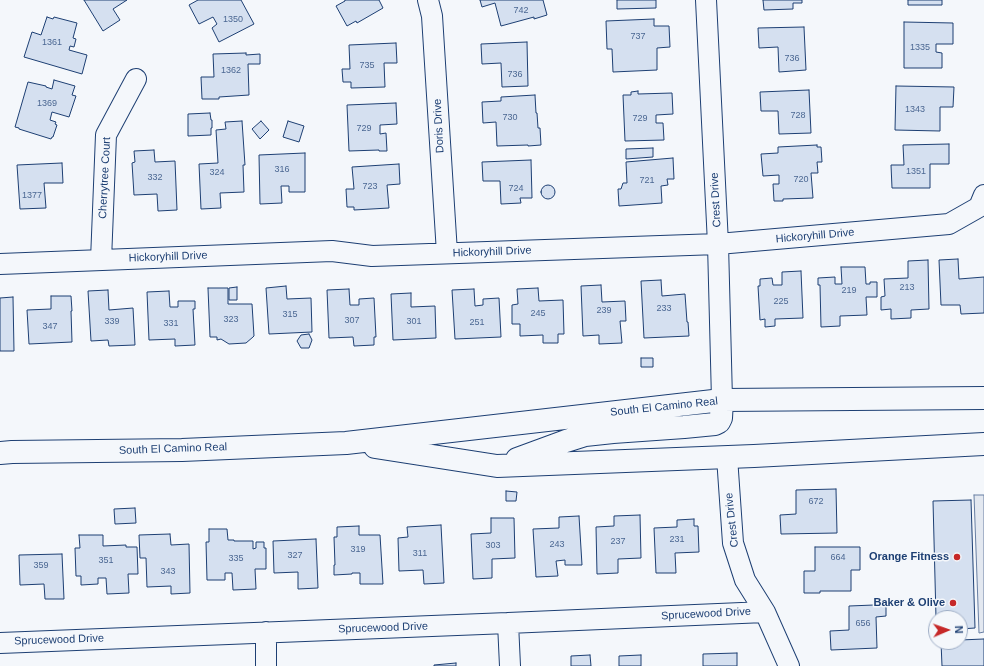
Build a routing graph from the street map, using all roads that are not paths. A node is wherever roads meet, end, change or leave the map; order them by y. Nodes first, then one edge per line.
1 (428, 0) edge
2 (706, 0) edge
3 (136, 79) dead end
4 (981, 201) edge
5 (718, 244) junction
6 (447, 253) junction
7 (101, 260) junction
8 (0, 264) edge
9 (984, 398) edge
10 (722, 400) junction
11 (346, 443) junction
12 (984, 444) edge
13 (0, 453) edge
14 (727, 457) junction
15 (497, 466) junction
16 (765, 612) junction
17 (508, 623) junction
18 (266, 632) junction
19 (0, 643) edge
20 (266, 666) edge
21 (510, 666) edge
22 (789, 666) edge

1 - 6 street, Doris Drive
2 - 5 street, Crest Drive
3 - 7 street, Cherrytree Court
4 - 5 street, Hickoryhill Drive
5 - 6 street, Hickoryhill Drive
5 - 10 street, Crest Drive
6 - 7 street, Hickoryhill Drive
7 - 8 street, Hickoryhill Drive
9 - 10 main road, South El Camino Real
10 - 11 main road, South El Camino Real
10 - 15 main road
11 - 13 main road, South El Camino Real
11 - 15 main road, South El Camino Real
12 - 14 main road, South El Camino Real
14 - 15 main road, South El Camino Real
14 - 16 street, Crest Drive
16 - 17 street, Sprucewood Drive
16 - 22 street, Crest Drive
17 - 18 street, Sprucewood Drive
17 - 21 street
18 - 19 street, Sprucewood Drive
18 - 20 street

